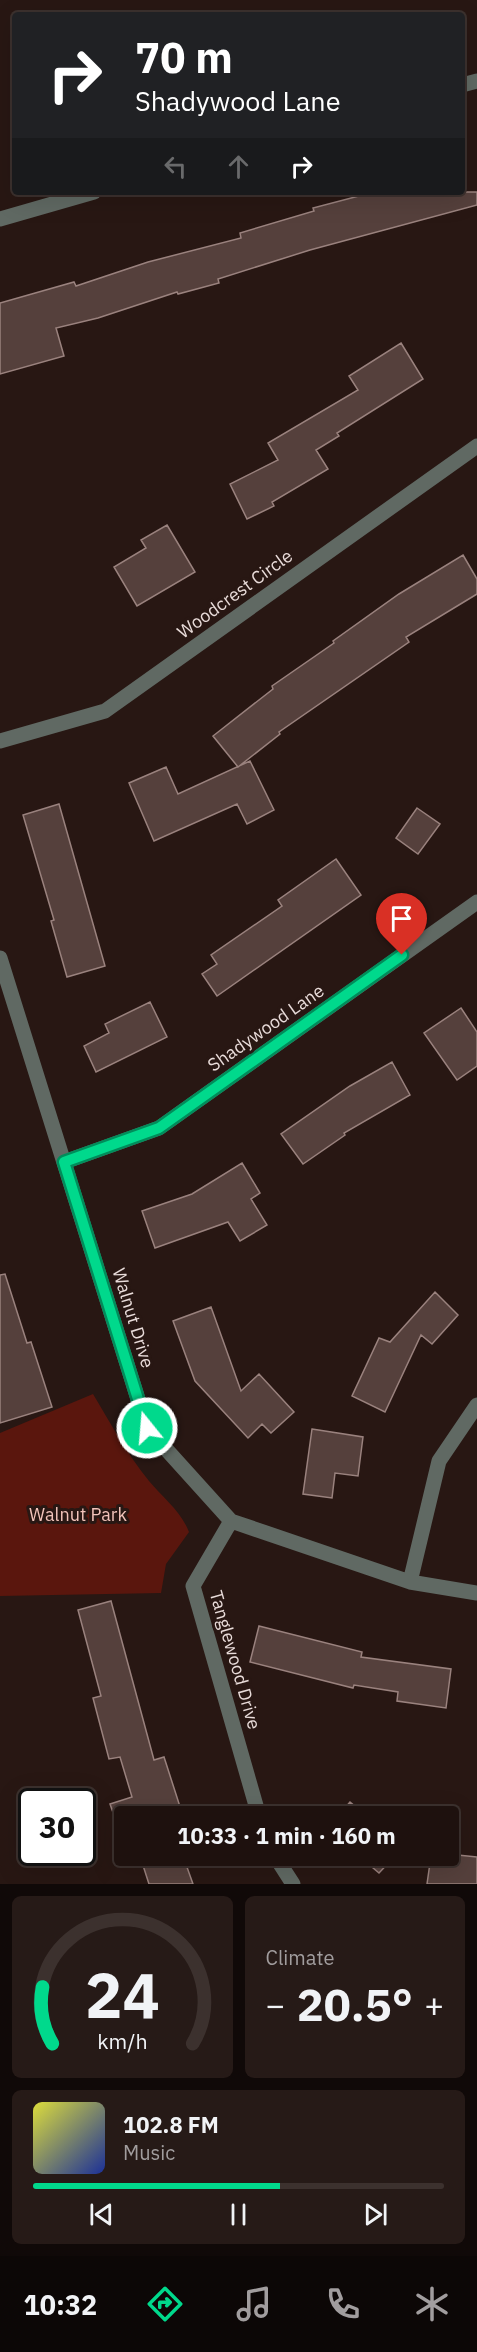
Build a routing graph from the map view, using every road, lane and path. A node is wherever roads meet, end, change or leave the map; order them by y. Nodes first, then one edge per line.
1 (84, 195) edge
2 (0, 219) edge
3 (477, 446) edge
4 (0, 741) edge
5 (477, 902) edge
6 (0, 958) edge
7 (64, 1162) junction
8 (477, 1405) edge
9 (231, 1521) junction
10 (410, 1582) junction
11 (477, 1593) edge
12 (256, 1806) edge
13 (281, 1866) edge
14 (293, 1884) edge

1 - 2 street
3 - 4 street, Woodcrest Circle
5 - 7 street, Shadywood Lane
6 - 7 street, Walnut Drive
7 - 9 street, Walnut Drive
8 - 10 street
9 - 10 street, Walnut Drive
9 - 12 street, Tanglewood Drive
10 - 11 street, Walnut Drive
13 - 14 street

